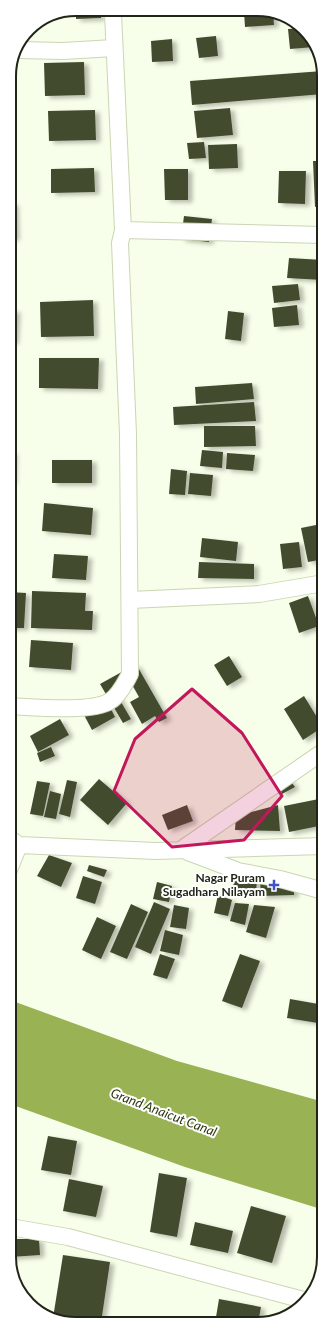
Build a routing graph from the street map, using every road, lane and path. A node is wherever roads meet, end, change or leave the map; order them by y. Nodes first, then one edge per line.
1 (113, 16) edge
2 (114, 48) junction
3 (22, 50) edge
4 (123, 230) junction
5 (317, 235) edge
6 (317, 584) edge
7 (130, 600) junction
8 (16, 706) edge
9 (317, 755) edge
10 (16, 842) edge
11 (317, 846) edge
12 (182, 849) junction
13 (317, 889) edge
14 (16, 1228) edge
15 (298, 1300) edge

1 - 2 street
2 - 3 street
2 - 4 street
4 - 5 street
4 - 7 street
6 - 7 street
7 - 8 street
9 - 12 street
10 - 12 street
11 - 12 street
12 - 13 street
14 - 15 street

